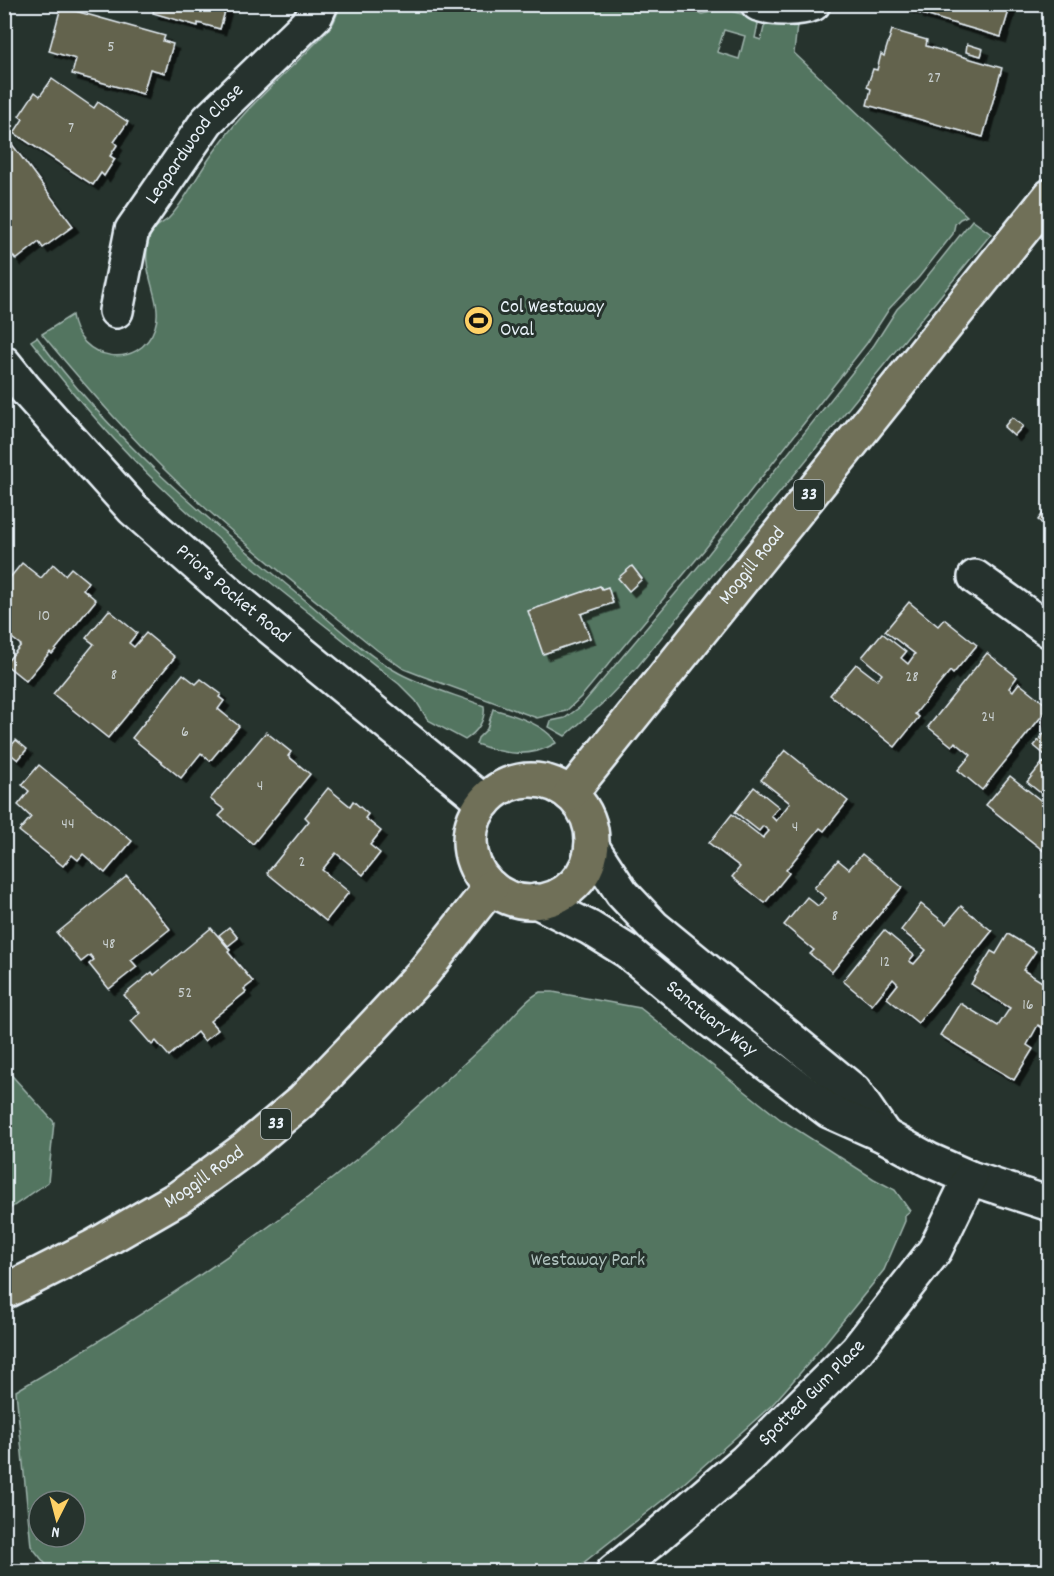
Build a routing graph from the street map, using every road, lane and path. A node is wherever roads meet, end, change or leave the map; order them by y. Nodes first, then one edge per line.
1 (321, 4) edge
2 (758, 4) edge
3 (813, 4) edge
4 (1050, 196) edge
5 (117, 311) dead end
6 (4, 363) edge
7 (975, 578) dead end
8 (1050, 631) edge
9 (570, 794) junction
10 (484, 802) junction
11 (592, 847) junction
12 (491, 887) junction
13 (536, 901) junction
14 (885, 1136) junction
15 (970, 1178) junction
16 (1050, 1204) edge
17 (4, 1292) edge
18 (613, 1572) edge

1 - 5 street, Leopardwood Close
2 - 3 street
4 - 9 main road, Moggill Road / 33
6 - 10 street, Priors Pocket Road
7 - 8 street
9 - 10 main road
9 - 11 main road
10 - 12 main road
11 - 13 main road
11 - 14 street, Sanctuary Way
12 - 13 main road
12 - 17 main road, Moggill Road / 33
13 - 14 street, Sanctuary Way
14 - 15 street, Sanctuary Way
15 - 16 street, Sanctuary Way
15 - 18 street, Spotted Gum Place

